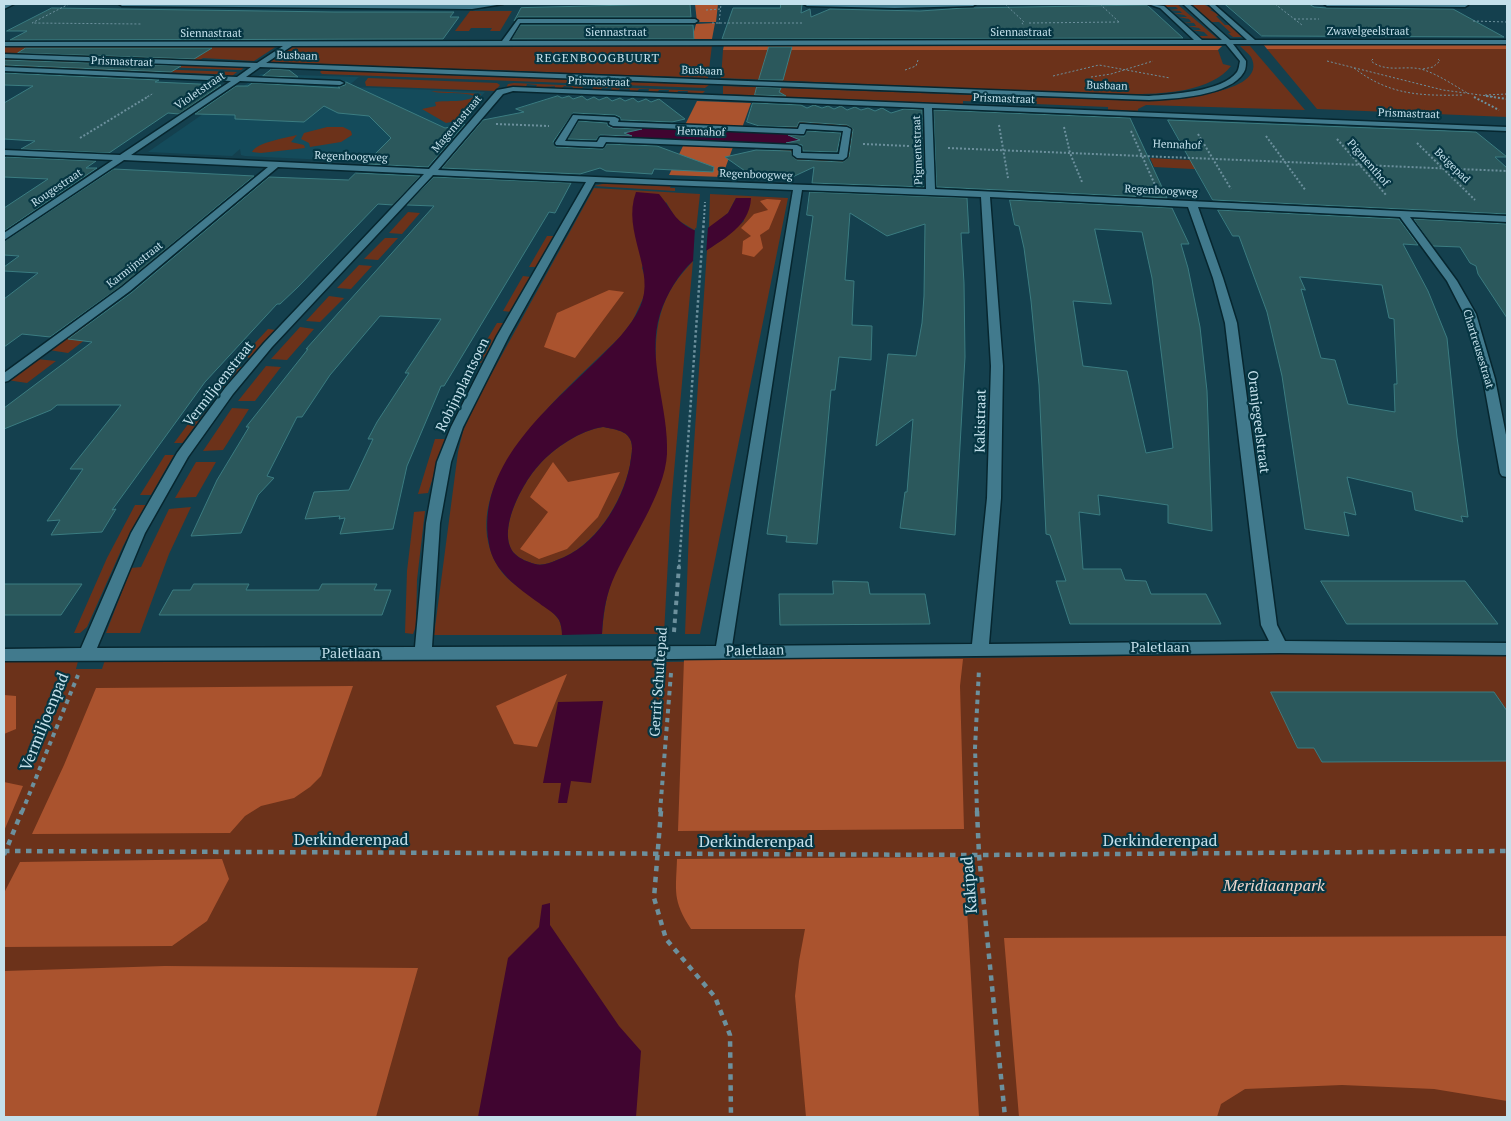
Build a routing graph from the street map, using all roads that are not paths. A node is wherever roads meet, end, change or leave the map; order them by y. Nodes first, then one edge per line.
1 (11, 4) edge
2 (122, 4) edge
3 (204, 4) edge
4 (500, 4) edge
5 (807, 4) edge
6 (973, 4) edge
7 (1151, 4) edge
8 (1186, 4) edge
9 (1211, 4) edge
10 (1327, 4) edge
11 (334, 5) edge
12 (894, 5) edge
13 (1465, 5) edge
14 (4, 7) edge
15 (695, 21) dead end
16 (1201, 42) junction
17 (1228, 42) junction
18 (1253, 42) junction
19 (1507, 42) edge
20 (4, 44) edge
21 (290, 44) junction
22 (504, 44) junction
23 (4, 56) edge
24 (258, 65) junction
25 (4, 69) edge
26 (239, 78) junction
27 (340, 82) dead end
28 (500, 92) joint
29 (928, 107) junction
30 (1507, 129) edge
31 (845, 144) joint
32 (4, 152) edge
33 (123, 158) junction
34 (276, 165) junction
35 (432, 172) junction
36 (592, 179) junction
37 (798, 189) junction
38 (931, 192) junction
39 (985, 194) junction
40 (1192, 204) junction
41 (1403, 214) junction
42 (1507, 219) edge
43 (4, 237) edge
44 (4, 378) edge
45 (1507, 473) edge
46 (1280, 647) junction
47 (980, 649) junction
48 (1507, 649) edge
49 (723, 651) junction
50 (423, 654) junction
51 (4, 655) edge
52 (86, 655) junction

1 - 14 street
2 - 3 street
3 - 11 street
4 - 11 street
5 - 12 street
6 - 12 street
7 - 16 street
8 - 17 street, Busbaan
9 - 18 street
10 - 13 street
15 - 22 street
16 - 17 street, Siennastraat
16 - 22 street, Siennastraat
17 - 18 street, Zwavelgeelstraat
17 - 24 street, Busbaan
18 - 19 street, Zwavelgeelstraat
20 - 21 street, Siennastraat
21 - 22 street, Siennastraat
21 - 24 street, Violetstraat
23 - 24 street, Busbaan
24 - 26 street, Violetstraat
25 - 26 street, Prismastraat
26 - 27 street, Prismastraat
26 - 33 street, Violetstraat
28 - 29 street, Prismastraat
28 - 35 street, Magentastraat
29 - 30 street, Prismastraat
29 - 38 street, Pigmentstraat
31 - 31 street, Hennahof
32 - 33 street, Regenboogweg
33 - 34 street, Regenboogweg
33 - 43 street, Rougestraat
34 - 35 street, Regenboogweg
34 - 44 street, Karmijnstraat
35 - 36 street, Regenboogweg
35 - 52 street, Vermiljoenstraat
36 - 37 street, Regenboogweg
36 - 50 street, Robijnplantsoen
37 - 38 street, Regenboogweg
37 - 49 street
38 - 39 street, Regenboogweg
39 - 40 street, Regenboogweg
39 - 47 street, Kakistraat
40 - 41 street, Regenboogweg
40 - 46 street, Oranjegeelstraat
41 - 42 street, Regenboogweg
41 - 45 street, Chartreusestraat
46 - 47 street, Paletlaan
46 - 48 street, Paletlaan
47 - 49 street, Paletlaan
49 - 50 street, Paletlaan
50 - 52 street, Paletlaan
51 - 52 street, Paletlaan

